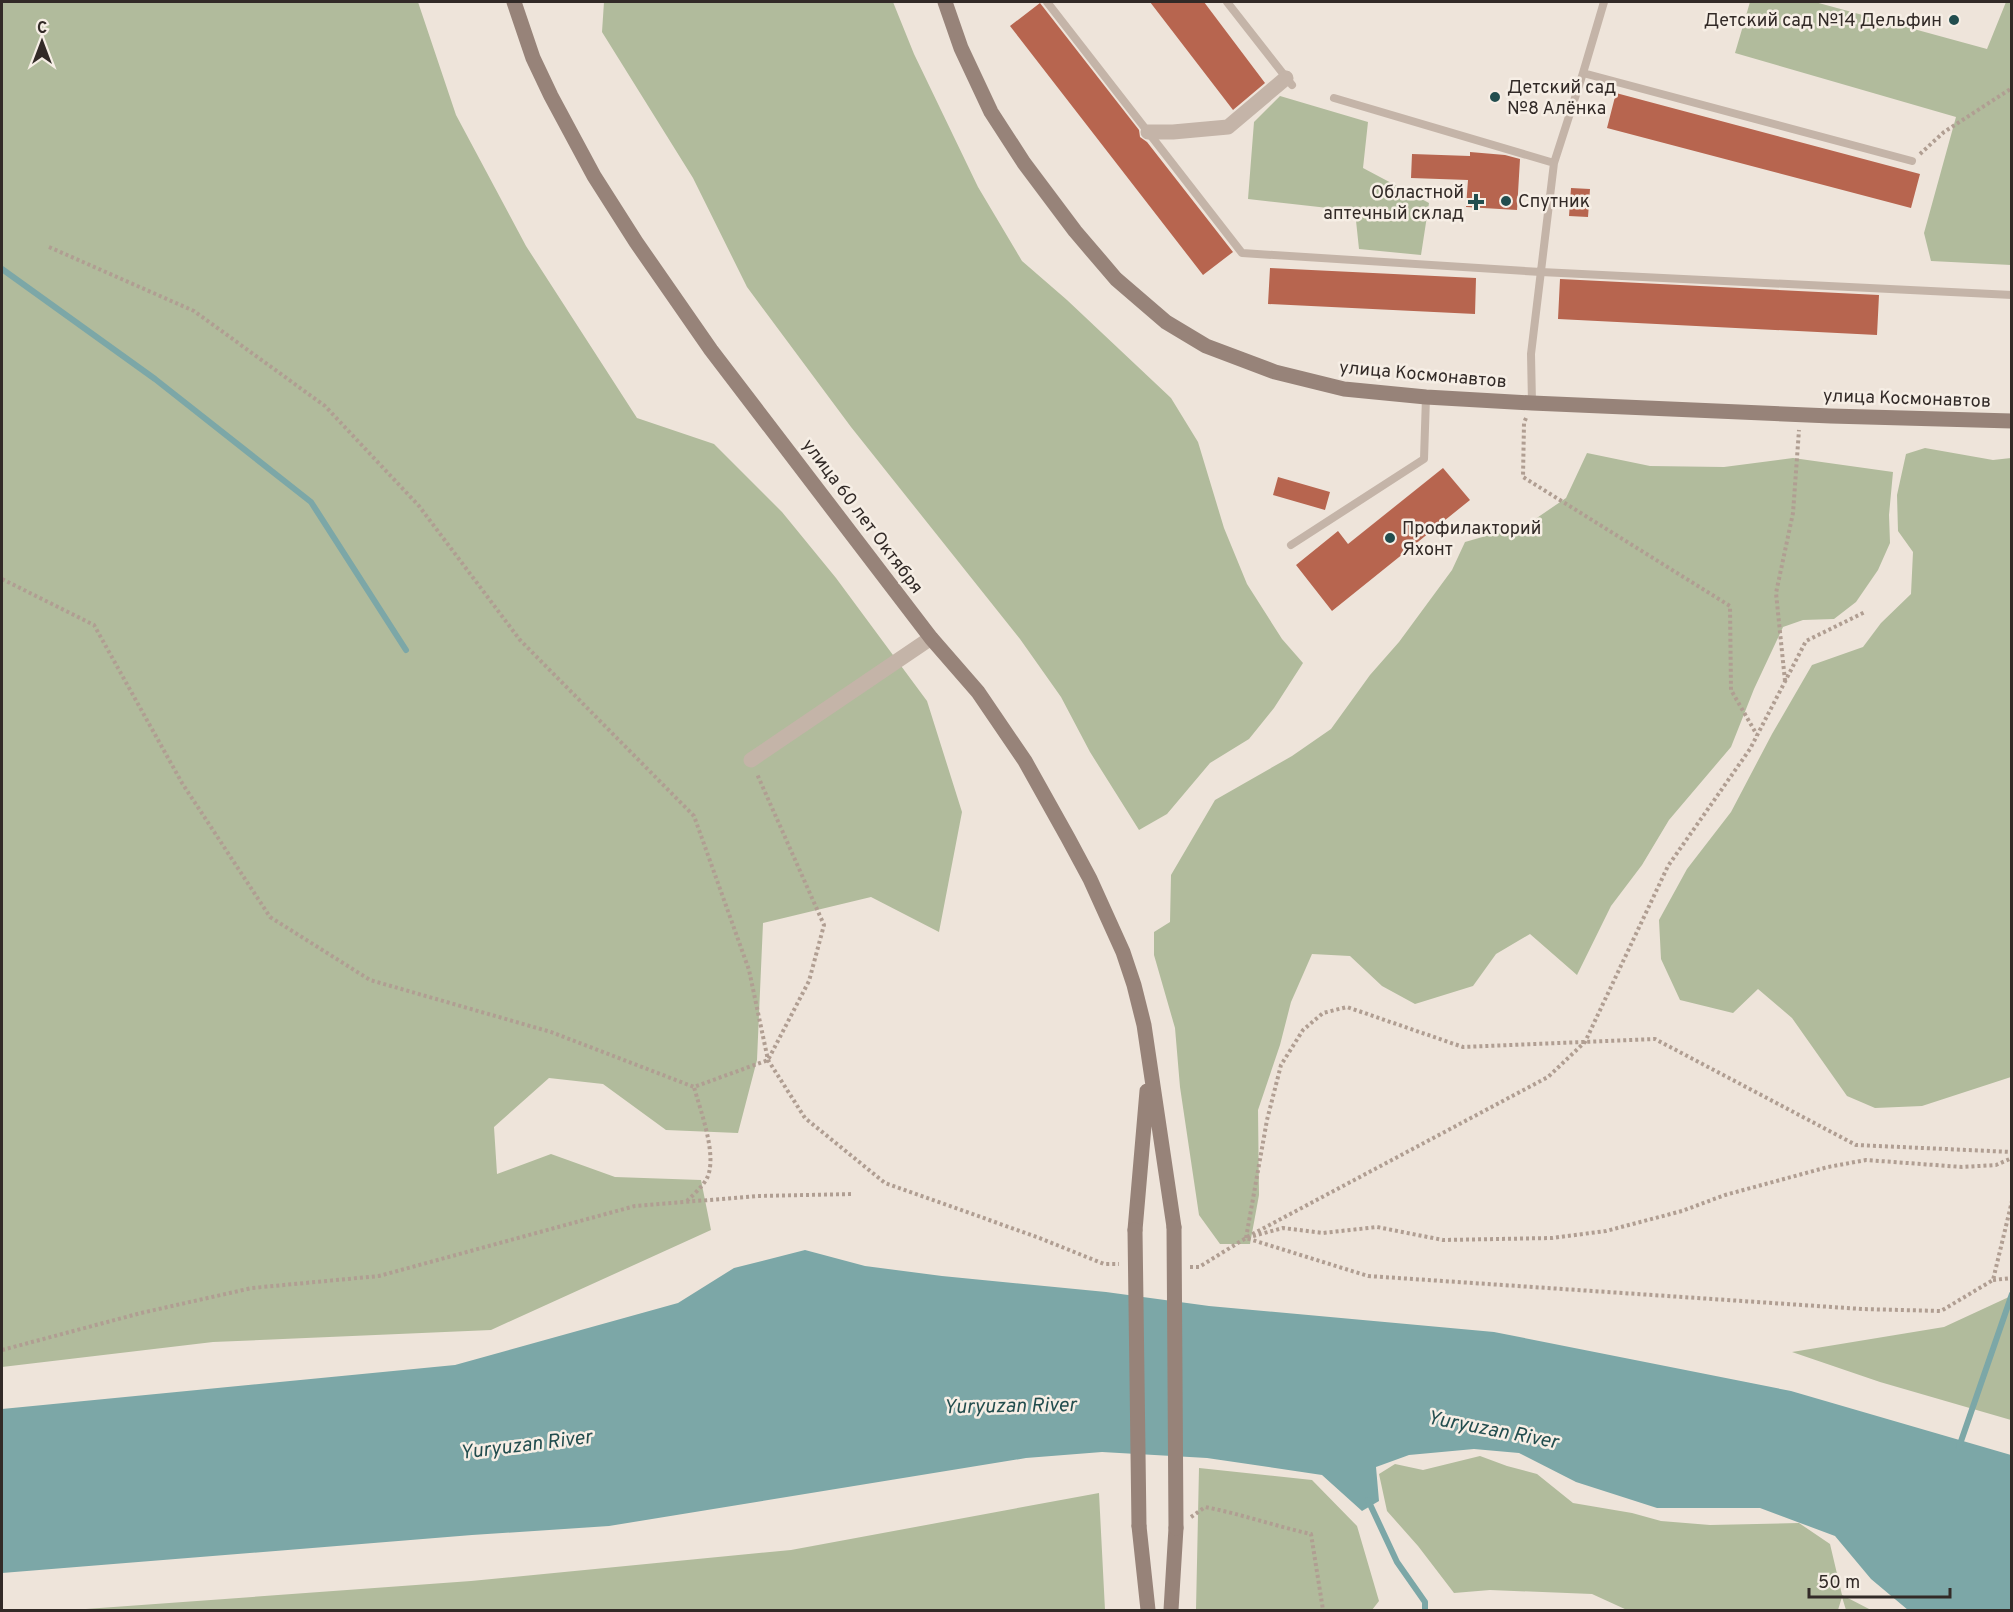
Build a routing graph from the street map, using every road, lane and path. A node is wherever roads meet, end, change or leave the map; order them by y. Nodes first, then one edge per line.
1 (514, 2) edge
2 (945, 2) edge
3 (1047, 2) edge
4 (1227, 2) edge
5 (1604, 2) edge
6 (1583, 73) junction
7 (1289, 81) joint
8 (2012, 88) edge
9 (1334, 98) dead end
10 (1148, 132) junction
11 (1912, 160) joint
12 (1554, 163) junction
13 (49, 247) dead end
14 (1541, 272) junction
15 (2012, 295) edge
16 (1426, 397) junction
17 (1532, 403) junction
18 (1800, 414) junction
19 (2012, 421) edge
20 (1291, 545) dead end
21 (2, 579) edge
22 (1865, 612) dead end
23 (931, 638) junction
24 (1785, 683) junction
25 (1757, 735) junction
26 (751, 760) joint
27 (1585, 1042) junction
28 (768, 1060) junction
29 (1149, 1068) junction
30 (694, 1087) junction
31 (2012, 1152) edge
32 (2012, 1158) edge
33 (854, 1194) dead end
34 (2012, 1201) edge
35 (686, 1202) junction
36 (1246, 1238) junction
37 (1128, 1264) dead end
38 (1187, 1266) dead end
39 (2012, 1278) edge
40 (1993, 1280) junction
41 (2, 1350) edge
42 (1176, 1528) junction
43 (1148, 1611) edge
44 (1172, 1611) edge
45 (1323, 1611) edge

1 - 23 main road, улица 60 лет Октября
2 - 16 main road, улица Космонавтов
3 - 10 lane
4 - 7 lane
5 - 6 lane
6 - 11 lane
6 - 12 lane
7 - 10 street
8 - 11 path
9 - 12 lane
10 - 14 lane
12 - 14 lane
13 - 28 path
14 - 15 lane
14 - 17 lane
16 - 17 main road, улица Космонавтов
16 - 20 lane
17 - 18 main road, улица Космонавтов
17 - 25 path
18 - 19 main road, улица Космонавтов
18 - 24 path
21 - 30 path
22 - 24 path
23 - 26 street
23 - 29 main road, улица 60 лет Октября
24 - 25 path
25 - 27 path
26 - 28 path
27 - 31 path
27 - 36 path
27 - 36 path
28 - 30 path
28 - 37 path
29 - 42 main road, bridge
29 - 43 main road, bridge
30 - 35 path
32 - 36 path
33 - 35 path
34 - 40 path
35 - 41 path
36 - 38 path
36 - 40 path
39 - 40 path
42 - 44 main road
42 - 45 path

